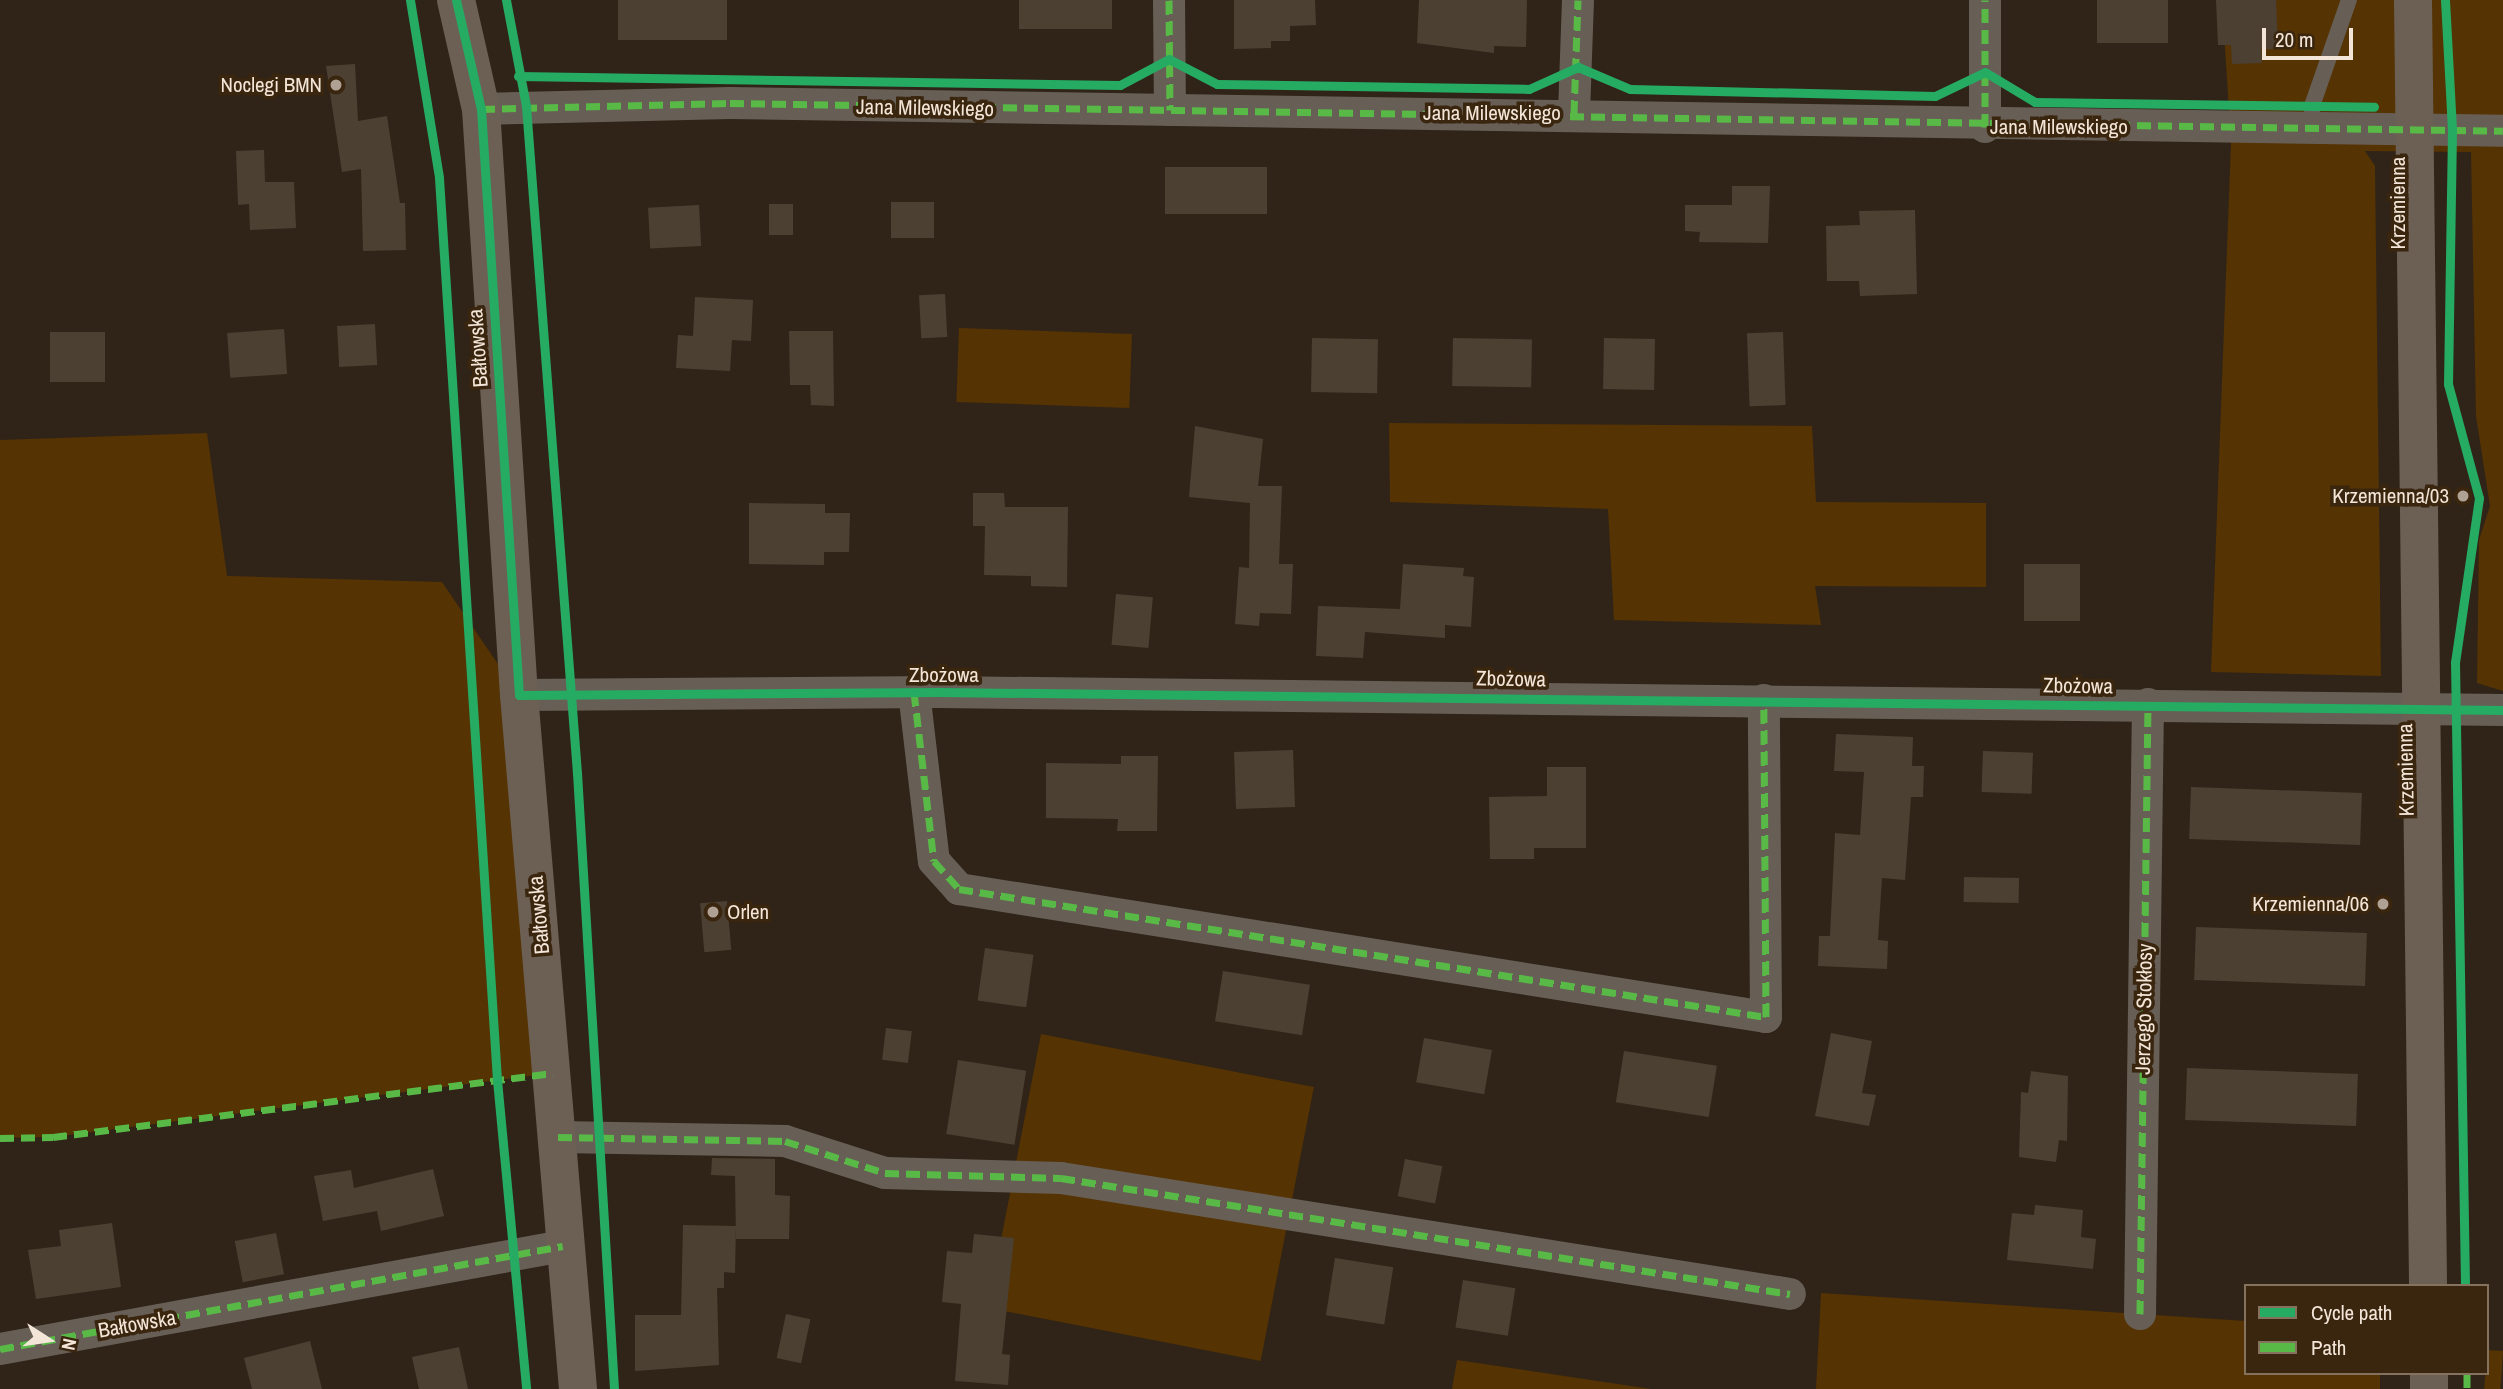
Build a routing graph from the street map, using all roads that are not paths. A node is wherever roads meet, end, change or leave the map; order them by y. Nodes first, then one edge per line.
1 (456, 0) edge
2 (1169, 0) edge
3 (1578, 0) edge
4 (1985, 0) edge
5 (2349, 0) edge
6 (2413, 0) edge
7 (481, 109) junction
8 (1170, 110) junction
9 (1574, 114) junction
10 (1985, 127) junction
11 (2313, 128) junction
12 (2415, 129) junction
13 (2503, 131) edge
14 (914, 692) junction
15 (519, 695) junction
16 (1764, 699) junction
17 (2148, 704) junction
18 (2423, 708) junction
19 (2503, 710) edge
20 (558, 1137) junction
21 (563, 1246) junction
22 (2428, 1284) edge
23 (1790, 1294) dead end
24 (2140, 1314) dead end
25 (0, 1349) edge
26 (578, 1389) edge

1 - 7 main road, Bałtowska
2 - 8 street
3 - 9 street
4 - 10 street
5 - 11 lane
6 - 12 main road, Krzemienna
7 - 8 street, Jana Milewskiego
7 - 15 main road, Bałtowska
8 - 9 street, Jana Milewskiego
9 - 10 street, Jana Milewskiego
10 - 11 street, Jana Milewskiego
11 - 12 street, Jana Milewskiego
12 - 13 street, Jana Milewskiego
12 - 18 main road, Krzemienna
14 - 15 street, Zbożowa
14 - 16 street, Zbożowa
14 - 16 street
15 - 20 main road, Bałtowska
16 - 17 street, Zbożowa
17 - 18 street, Zbożowa
17 - 24 street, Jerzego Stokłosy
18 - 19 street, Zbożowa
18 - 22 main road, Krzemienna
20 - 21 main road, Bałtowska
20 - 23 street
21 - 25 street, Bałtowska
21 - 26 main road, Bałtowska

